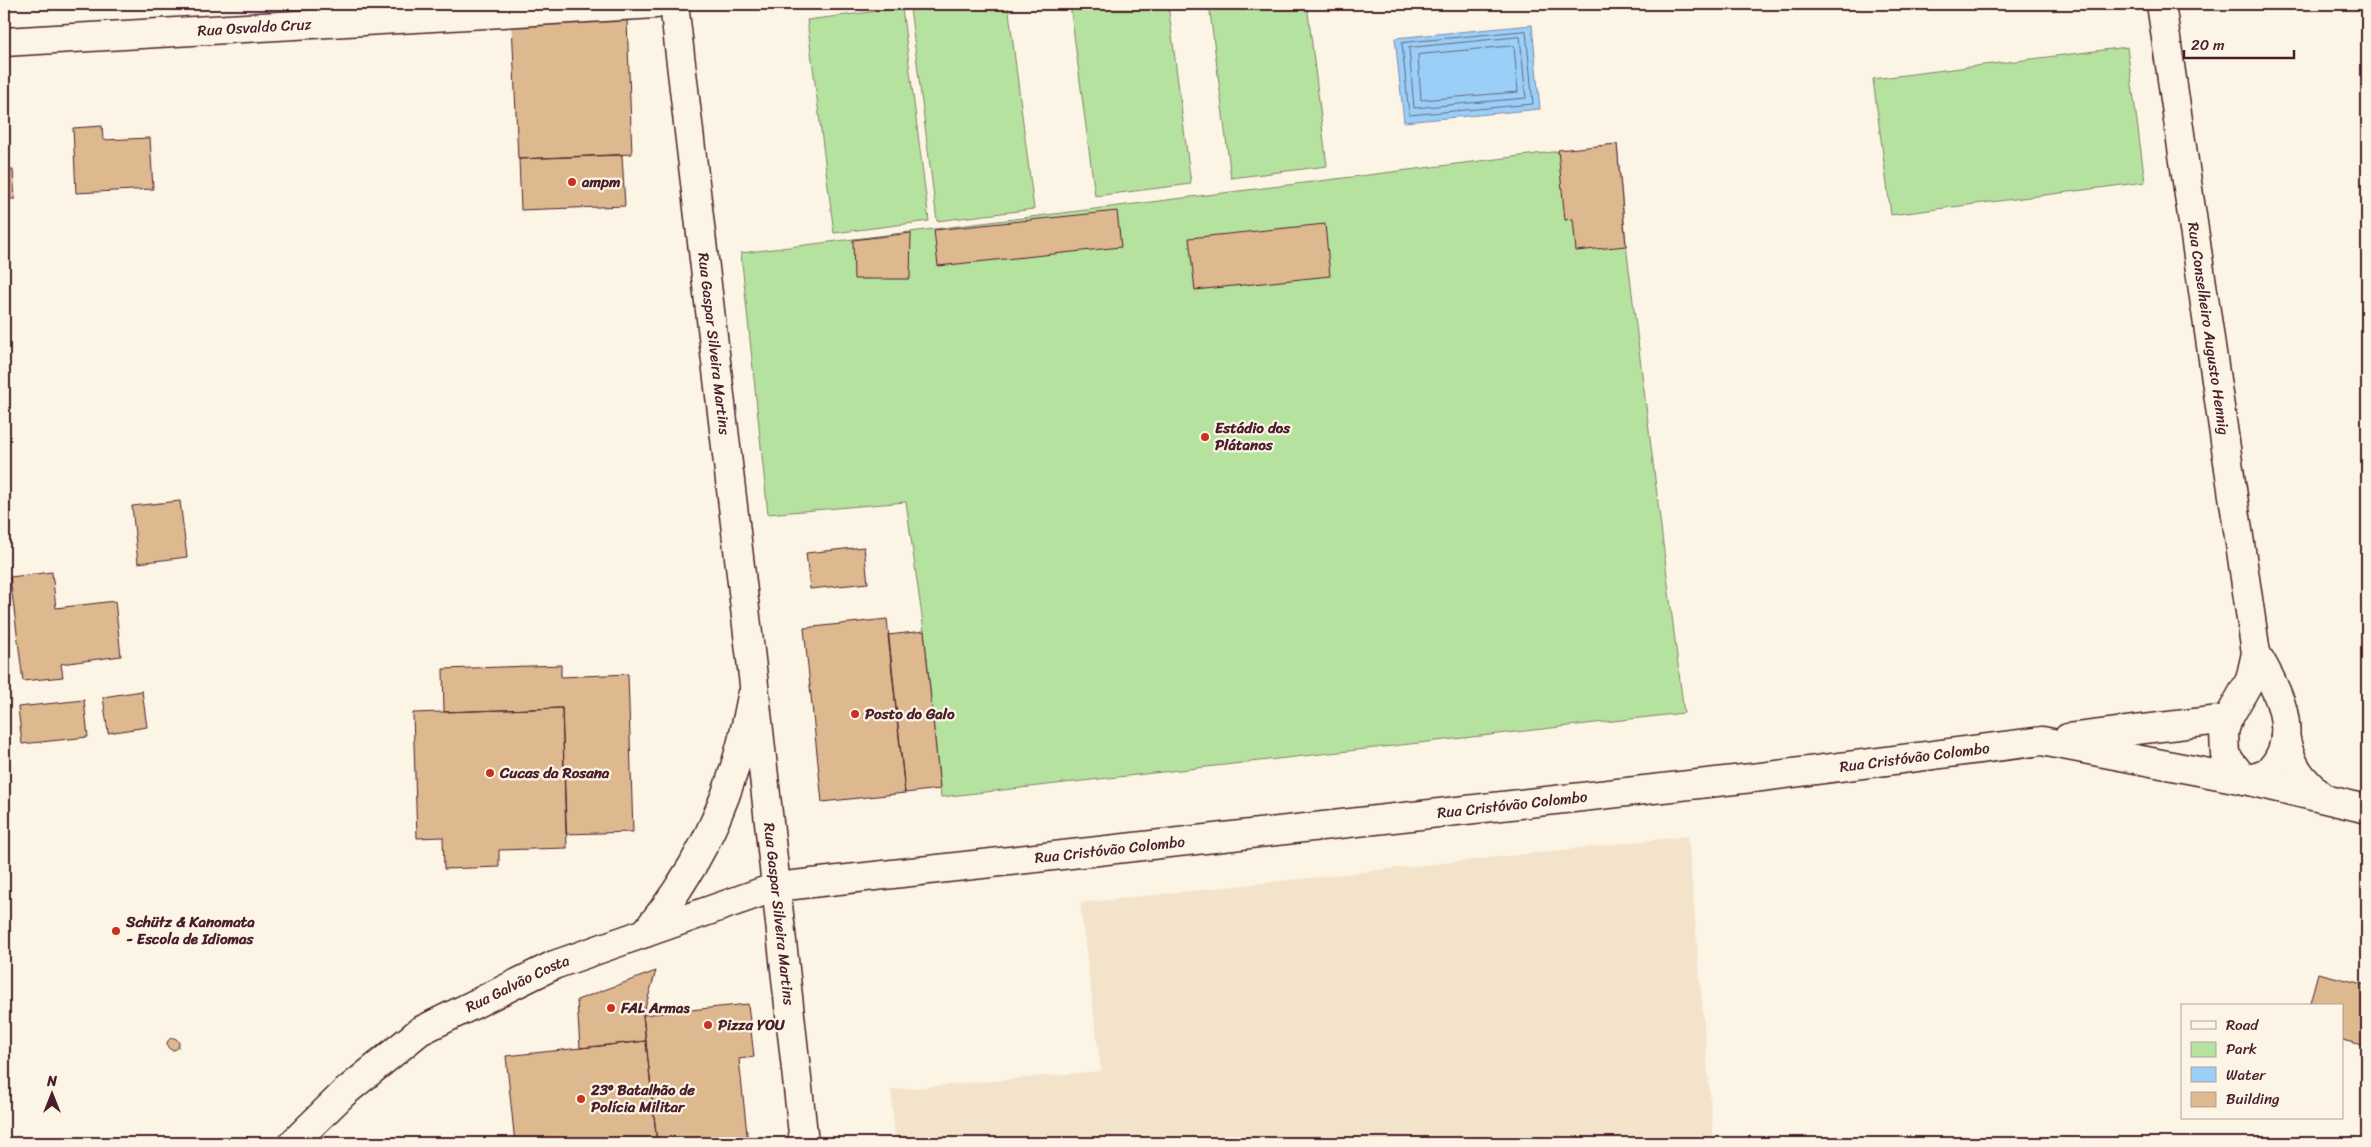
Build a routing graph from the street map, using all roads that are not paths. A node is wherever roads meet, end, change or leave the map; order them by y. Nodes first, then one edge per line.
1 (656, 4) edge
2 (674, 4) edge
3 (2161, 4) edge
4 (4, 42) edge
5 (2256, 654) junction
6 (754, 685) junction
7 (2228, 719) junction
8 (2285, 735) junction
9 (2042, 741) junction
10 (2245, 780) junction
11 (2324, 798) junction
12 (2367, 809) edge
13 (776, 887) junction
14 (645, 933) junction
15 (293, 1143) edge
16 (804, 1143) edge

1 - 4 street, Rua Osvaldo Cruz
2 - 6 street, Rua Gaspar Silveira Martins
3 - 5 street, Rua Conselheiro Augusto Hennig
5 - 7 street
5 - 8 street, Rua Cristóvão Colombo
6 - 13 street, Rua Gaspar Silveira Martins
6 - 14 street, Rua Gaspar Silveira Martins
7 - 9 street
7 - 10 street
8 - 10 street, Rua Cristóvão Colombo
8 - 11 street
9 - 10 street, Rua Cristóvão Colombo
9 - 13 street, Rua Cristóvão Colombo
10 - 11 street, Rua Cristóvão Colombo
11 - 12 street, Rua Cristóvão Colombo
13 - 14 street, Rua Galvão Costa
13 - 16 street, Rua Gaspar Silveira Martins
14 - 15 street, Rua Galvão Costa

